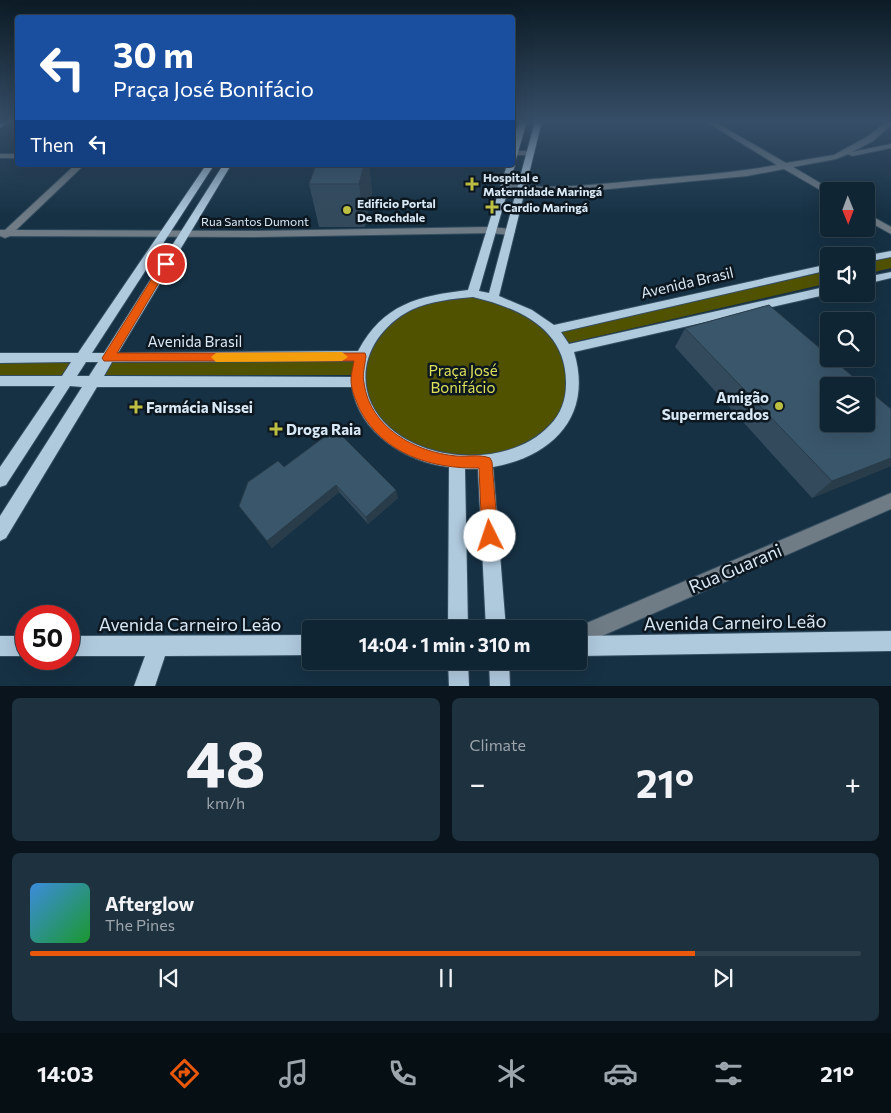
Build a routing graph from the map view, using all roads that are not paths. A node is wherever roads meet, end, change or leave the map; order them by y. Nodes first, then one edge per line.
1 (530, 153) joint
2 (764, 153) edge
3 (844, 153) edge
4 (856, 153) edge
5 (515, 155) edge
6 (0, 156) edge
7 (15, 156) edge
8 (836, 157) junction
9 (787, 166) junction
10 (78, 167) edge
11 (209, 167) edge
12 (226, 167) edge
13 (510, 167) edge
14 (505, 186) junction
15 (820, 186) edge
16 (521, 189) junction
17 (875, 221) edge
18 (491, 230) junction
19 (891, 231) edge
20 (510, 232) junction
21 (165, 233) junction
22 (185, 233) junction
23 (2, 236) edge
24 (891, 254) edge
25 (875, 257) edge
26 (820, 269) edge
27 (891, 275) edge
28 (875, 279) edge
29 (820, 292) edge
30 (473, 293) junction
31 (493, 298) junction
32 (553, 330) junction
33 (567, 349) junction
34 (360, 356) junction
35 (0, 358) edge
36 (80, 358) junction
37 (108, 358) junction
38 (0, 381) edge
39 (65, 381) junction
40 (94, 381) junction
41 (357, 382) junction
42 (457, 462) junction
43 (485, 462) junction
44 (0, 480) edge
45 (891, 501) edge
46 (0, 532) edge
47 (458, 620) edge
48 (495, 620) edge
49 (587, 633) edge
50 (891, 640) edge
51 (302, 645) edge
52 (0, 646) edge
53 (15, 646) edge
54 (80, 646) edge
55 (158, 646) junction
56 (587, 646) edge
57 (458, 670) edge
58 (499, 670) edge
59 (144, 686) edge
60 (459, 686) edge
61 (500, 686) edge

1 - 5 street
1 - 16 main road
2 - 9 street
3 - 8 street
4 - 8 street
6 - 7 street
8 - 9 street
9 - 15 street
9 - 16 street
10 - 23 street
11 - 21 main road
12 - 22 main road
13 - 14 main road
14 - 16 street
14 - 18 main road
16 - 20 main road
17 - 19 street
18 - 20 street, Rua Santos Dumont
18 - 22 street, Rua Santos Dumont
18 - 30 main road
20 - 31 main road
21 - 22 street, Rua Santos Dumont
21 - 23 street, Rua Santos Dumont
21 - 36 main road
22 - 37 main road
24 - 25 main road
26 - 32 main road, Avenida Brasil
27 - 28 main road
29 - 33 main road
30 - 31 main road
30 - 34 main road
31 - 32 main road
32 - 33 main road
33 - 43 main road
34 - 37 main road, Avenida Brasil
34 - 41 main road
35 - 36 main road, Avenida Brasil
36 - 37 main road, Avenida Brasil
36 - 39 main road
37 - 40 main road
38 - 39 main road
39 - 40 main road
39 - 44 main road
40 - 41 main road
40 - 46 main road
41 - 42 main road
42 - 43 main road
42 - 47 main road
43 - 48 main road
45 - 49 street, Rua Guarani
50 - 56 main road, Avenida Carneiro Leão
51 - 55 main road, Avenida Carneiro Leão
52 - 53 main road
54 - 55 main road, Avenida Carneiro Leão
55 - 59 main road
57 - 60 main road
58 - 61 main road

